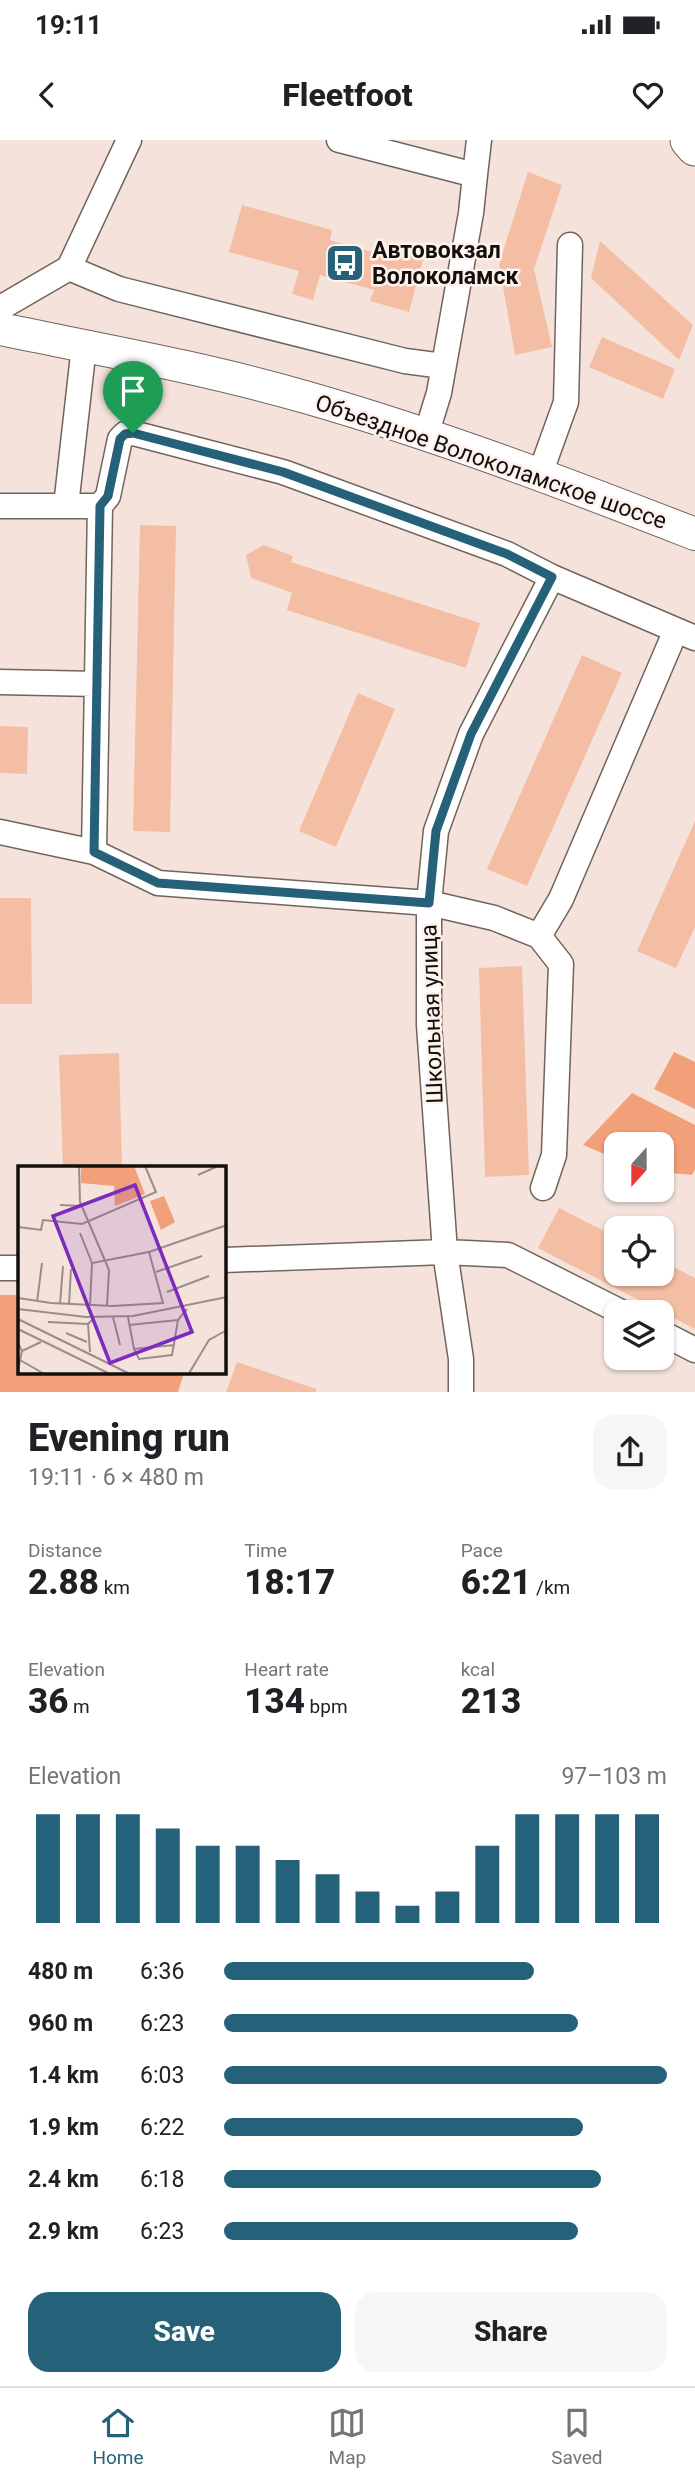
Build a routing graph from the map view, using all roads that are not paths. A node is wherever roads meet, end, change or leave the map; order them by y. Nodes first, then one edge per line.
1 (129, 140) edge
2 (339, 140) edge
3 (479, 140) edge
4 (689, 140) edge
5 (695, 147) edge
6 (475, 175) junction
7 (570, 246) dead end
8 (69, 268) junction
9 (0, 308) edge
10 (0, 330) edge
11 (84, 346) junction
12 (443, 366) junction
13 (426, 435) junction
14 (540, 474) junction
15 (0, 506) edge
16 (66, 506) junction
17 (100, 506) junction
18 (689, 526) edge
19 (552, 577) junction
20 (685, 634) edge
21 (0, 682) edge
22 (97, 684) junction
23 (0, 832) edge
24 (94, 852) junction
25 (429, 903) junction
26 (539, 936) junction
27 (543, 1188) dead end
28 (445, 1252) junction
29 (226, 1260) edge
30 (0, 1268) edge
31 (18, 1268) edge
32 (604, 1303) edge
33 (674, 1339) edge
34 (695, 1350) edge
35 (464, 1391) edge

1 - 8 street
2 - 6 street
3 - 6 street
4 - 5 highway
6 - 12 street
7 - 14 street
8 - 9 street
8 - 12 street
10 - 11 main road, Объездное Волоколамское шоссе
11 - 13 main road, Объездное Волоколамское шоссе
11 - 16 street
12 - 13 street
13 - 14 main road, Объездное Волоколамское шоссе
14 - 18 main road, Объездное Волоколамское шоссе
15 - 16 street
16 - 17 street
17 - 19 street
17 - 22 street
19 - 20 street
19 - 25 street, Школьная улица
20 - 26 street
21 - 22 street
22 - 24 street
23 - 24 street
24 - 25 street
25 - 26 street
25 - 28 street, Школьная улица
26 - 27 street
28 - 29 street
28 - 32 street
28 - 35 street, Школьная улица
30 - 31 street
33 - 34 street

